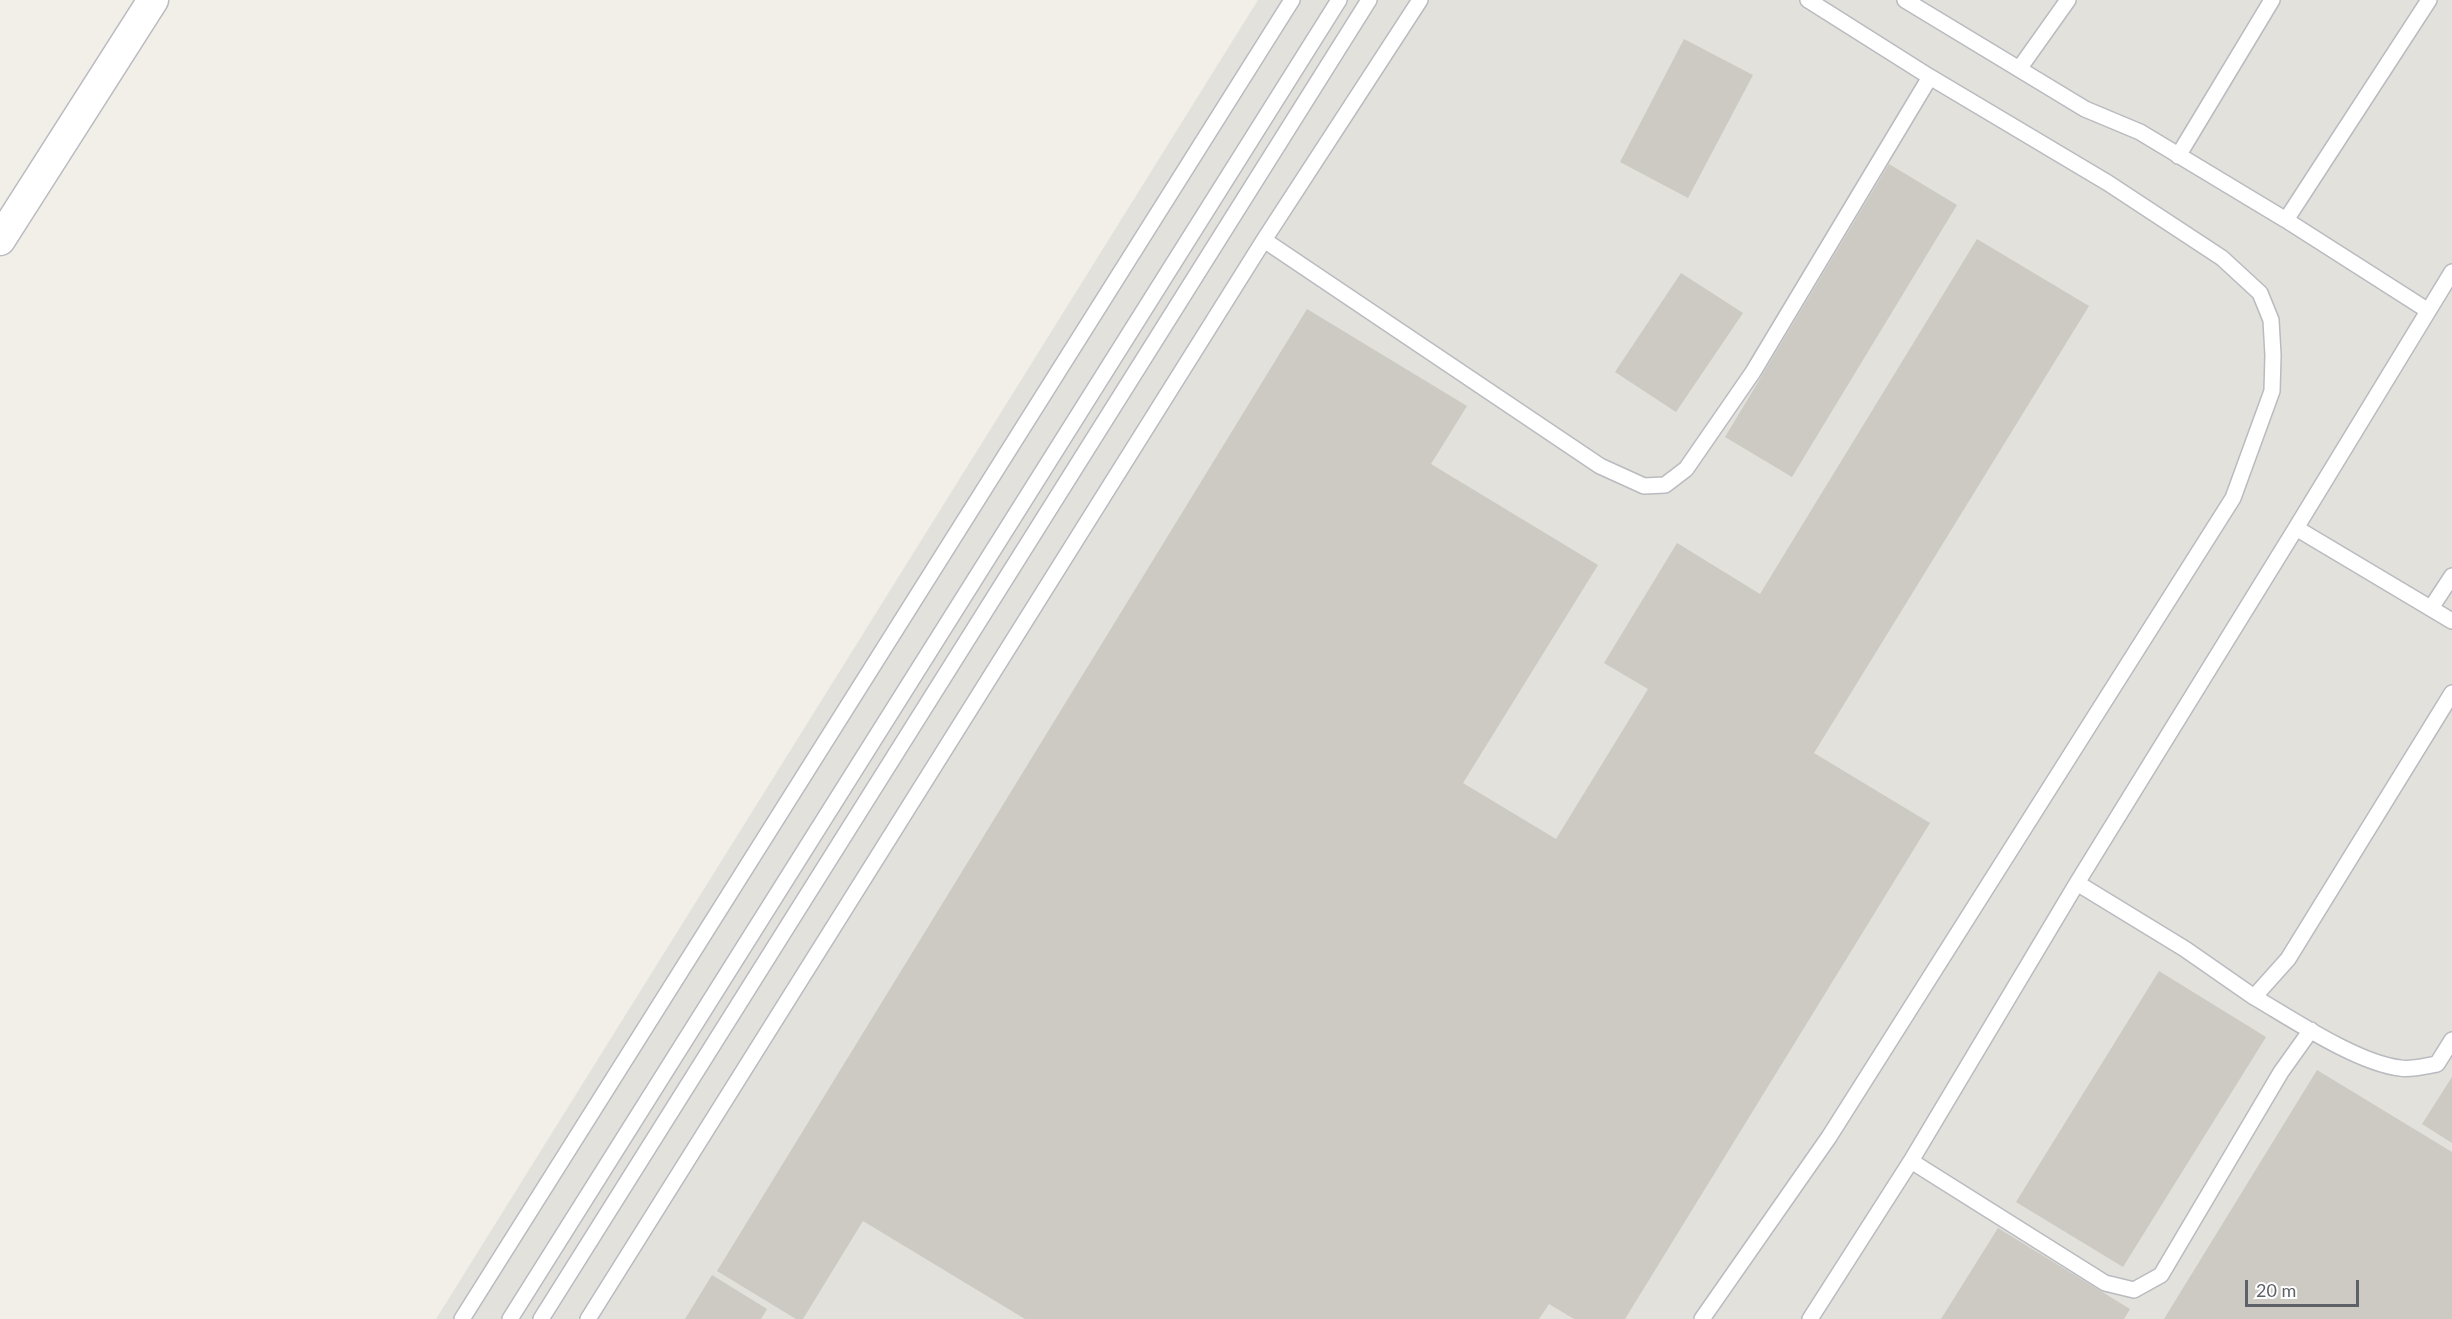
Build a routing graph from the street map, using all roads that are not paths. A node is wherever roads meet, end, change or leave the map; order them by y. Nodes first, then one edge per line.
1 (153, 0) edge
2 (1292, 0) edge
3 (1339, 0) edge
4 (1370, 0) edge
5 (1420, 0) edge
6 (1809, 0) edge
7 (2068, 0) edge
8 (2272, 0) edge
9 (2429, 0) edge
10 (1907, 1) edge
11 (2019, 69) junction
12 (1930, 77) junction
13 (2178, 156) junction
14 (2286, 220) junction
15 (0, 240) edge
16 (1264, 240) junction
17 (2452, 272) edge
18 (2427, 310) junction
19 (2296, 528) junction
20 (2452, 576) edge
21 (2431, 608) junction
22 (2452, 621) edge
23 (2452, 693) edge
24 (2077, 883) junction
25 (2254, 997) junction
26 (2311, 1030) junction
27 (2452, 1040) edge
28 (1911, 1161) junction
29 (462, 1319) edge
30 (510, 1319) edge
31 (541, 1319) edge
32 (588, 1319) edge
33 (1702, 1319) edge
34 (1810, 1319) edge

1 - 15 street
2 - 29 lane
3 - 30 lane
4 - 31 lane
5 - 16 lane
6 - 12 lane
7 - 11 lane
8 - 13 lane
9 - 14 lane
10 - 11 lane
11 - 13 lane
12 - 16 lane
12 - 33 lane
13 - 14 lane
14 - 18 lane
16 - 32 lane
17 - 18 lane
18 - 19 lane
19 - 21 lane
19 - 24 lane
20 - 21 lane
21 - 22 lane
23 - 25 lane
24 - 25 lane
24 - 28 lane
25 - 26 lane
26 - 27 lane
26 - 28 lane
28 - 34 lane

